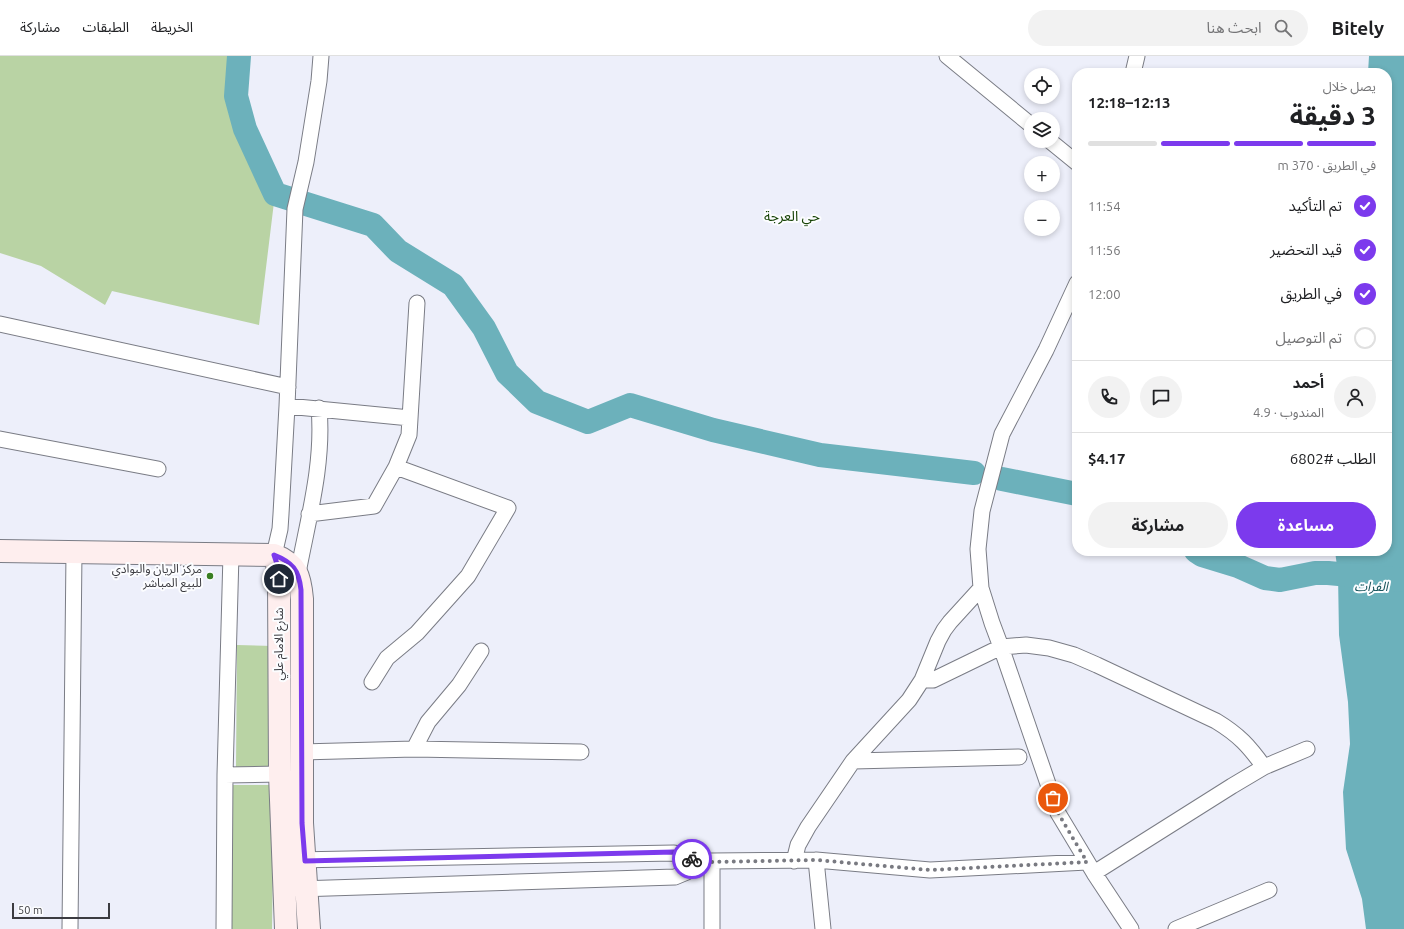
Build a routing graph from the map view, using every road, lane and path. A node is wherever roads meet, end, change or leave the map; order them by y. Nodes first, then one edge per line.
1 (320, 56) edge
2 (947, 56) edge
3 (1137, 56) edge
4 (1134, 68) edge
5 (1024, 119) edge
6 (1059, 148) edge
7 (1072, 159) edge
8 (1072, 294) edge
9 (417, 303) dead end
10 (0, 324) edge
11 (288, 387) junction
12 (287, 406) junction
13 (319, 408) junction
14 (410, 418) junction
15 (0, 439) edge
16 (396, 467) junction
17 (158, 469) dead end
18 (309, 514) junction
19 (0, 551) edge
20 (74, 552) junction
21 (231, 554) junction
22 (274, 555) junction
23 (298, 573) junction
24 (981, 588) junction
25 (1002, 647) junction
26 (481, 651) dead end
27 (922, 680) junction
28 (372, 682) dead end
29 (414, 749) junction
30 (1308, 749) dead end
31 (301, 752) junction
32 (581, 752) dead end
33 (1019, 757) dead end
34 (853, 761) junction
35 (1264, 767) junction
36 (280, 774) junction
37 (225, 775) junction
38 (284, 860) junction
39 (816, 860) junction
40 (305, 861) junction
41 (794, 861) junction
42 (712, 862) junction
43 (697, 863) junction
44 (1090, 867) junction
45 (285, 888) junction
46 (307, 889) junction
47 (1269, 890) dead end
48 (70, 929) edge
49 (224, 929) edge
50 (286, 929) edge
51 (309, 929) edge
52 (712, 929) edge
53 (823, 929) edge
54 (1131, 929) edge
55 (1176, 929) edge

1 - 11 street
2 - 5 street
3 - 4 street
6 - 7 street
8 - 24 street
9 - 14 street
10 - 11 street
11 - 12 street
12 - 13 street
12 - 22 street
13 - 14 street
13 - 18 street
14 - 16 street
15 - 17 street
16 - 18 street
16 - 28 street
18 - 23 street
19 - 20 street
20 - 21 street
20 - 48 street
21 - 22 street
21 - 37 street
22 - 23 street
22 - 36 street, شارع الامام علي
23 - 31 street, شارع الامام علي
24 - 25 street
24 - 27 street
25 - 27 street
25 - 35 street
25 - 44 street
26 - 29 street
27 - 34 street
29 - 31 street
29 - 32 street
30 - 35 street
31 - 40 street, شارع الامام علي
33 - 34 street
34 - 41 street
35 - 44 street
36 - 37 street
36 - 38 street, شارع الامام علي
37 - 49 street
38 - 40 street
38 - 45 street, شارع الامام علي
39 - 41 street
39 - 44 street
39 - 53 street
40 - 43 street
40 - 46 street, شارع الامام علي
41 - 42 street
42 - 43 street
42 - 52 street
43 - 46 street
44 - 54 street
45 - 46 street
45 - 50 street, شارع الامام علي
46 - 51 street, شارع الامام علي
47 - 55 street

